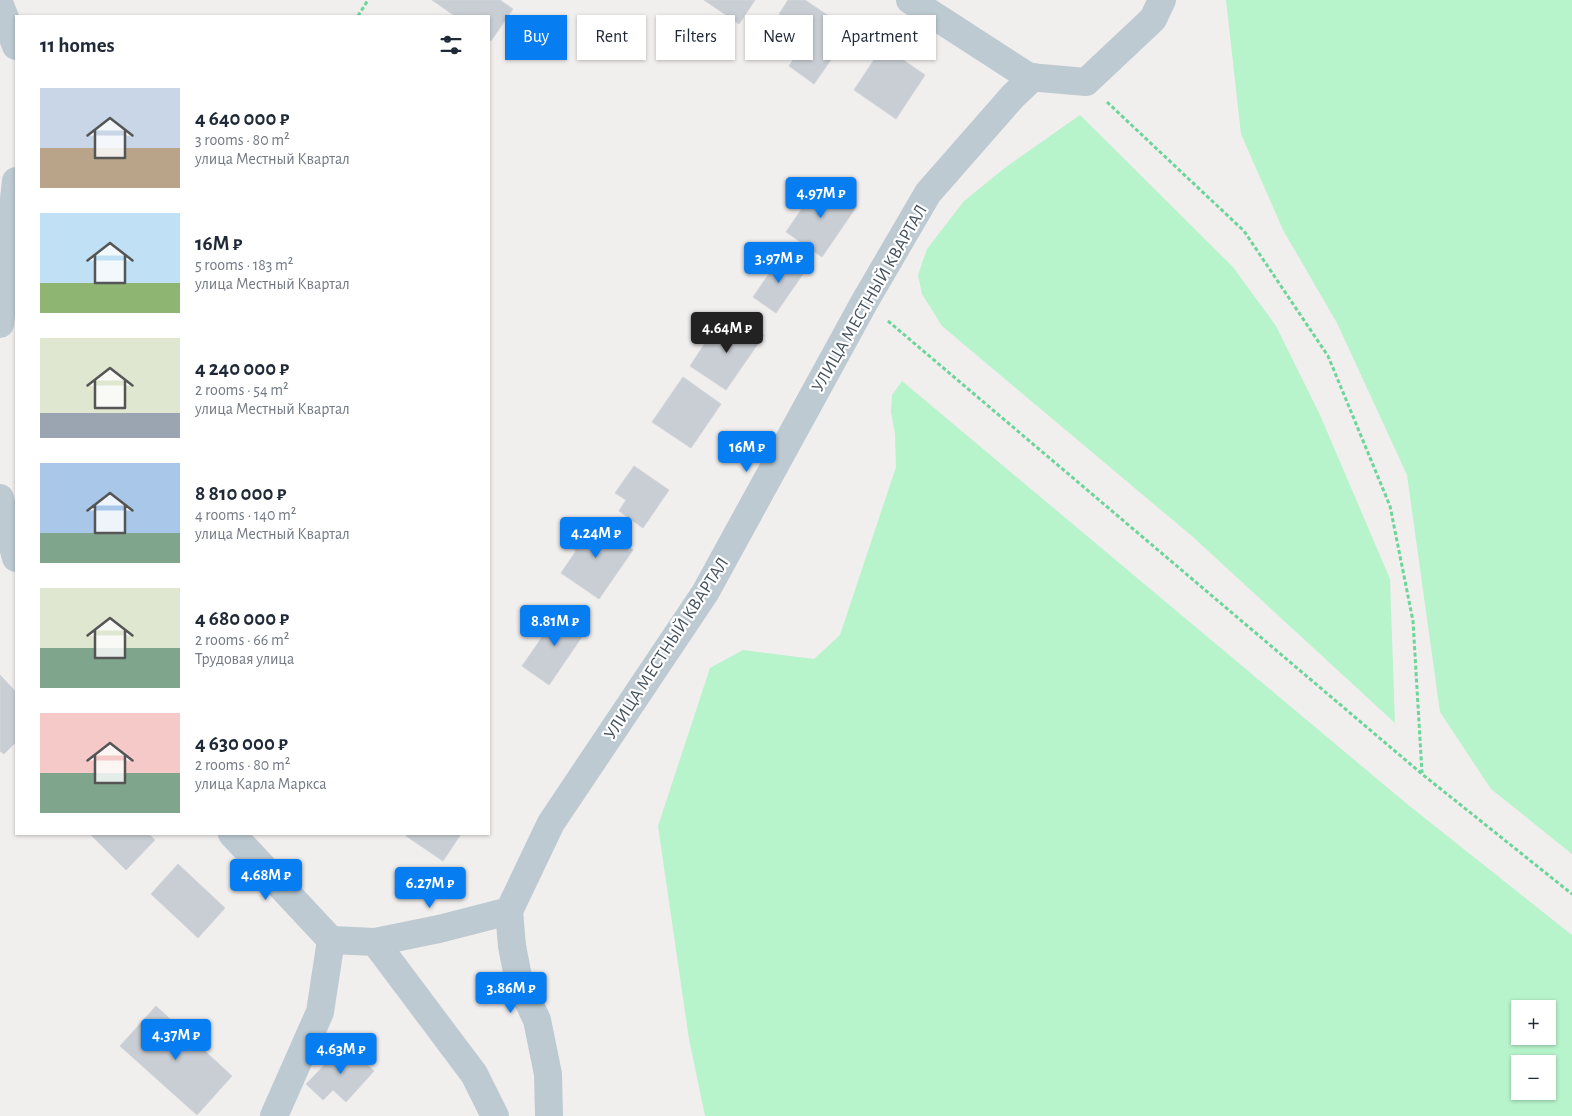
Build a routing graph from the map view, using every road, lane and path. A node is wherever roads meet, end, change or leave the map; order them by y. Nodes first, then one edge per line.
1 (368, 0) edge
2 (910, 0) edge
3 (1162, 0) edge
4 (0, 5) edge
5 (359, 15) edge
6 (15, 43) edge
7 (1034, 77) junction
8 (1086, 82) junction
9 (15, 190) edge
10 (865, 301) junction
11 (0, 324) edge
12 (0, 498) edge
13 (15, 554) edge
14 (1422, 774) junction
15 (233, 835) edge
16 (1572, 894) edge
17 (501, 913) junction
18 (331, 940) junction
19 (375, 942) junction
20 (274, 1116) edge
21 (495, 1116) edge
22 (549, 1116) edge

1 - 5 path
2 - 7 street
3 - 8 street
4 - 6 street
7 - 8 street
7 - 10 street, УЛИЦА МЕСТНЫЙ КВАРТАЛ
8 - 14 path
9 - 11 street
10 - 14 path
10 - 17 street, УЛИЦА МЕСТНЫЙ КВАРТАЛ
12 - 13 street
14 - 16 path
15 - 18 street
17 - 19 street
17 - 22 street
18 - 19 street
18 - 20 street
19 - 21 street

